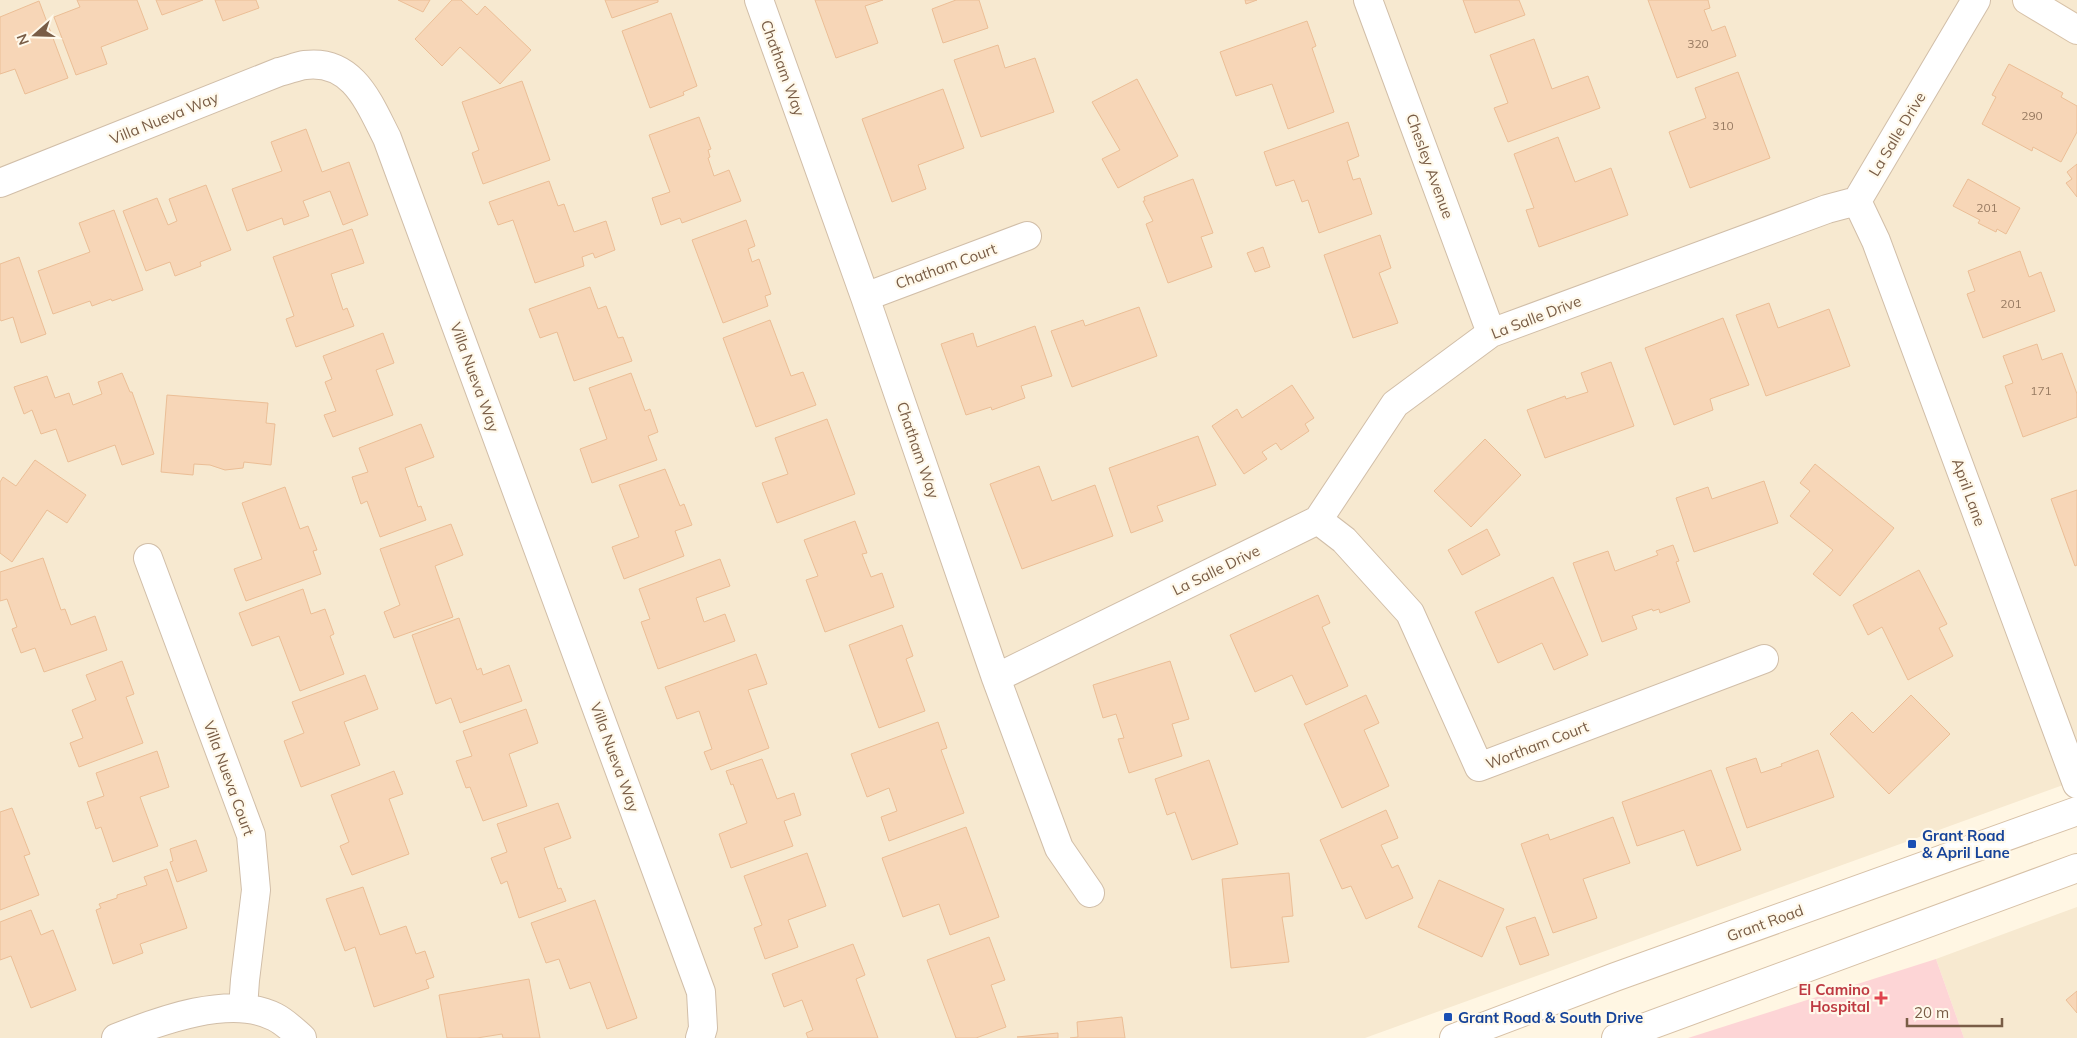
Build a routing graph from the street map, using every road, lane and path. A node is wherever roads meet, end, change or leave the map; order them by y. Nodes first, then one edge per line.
1 (759, 0) edge
2 (1368, 0) edge
3 (1976, 0) edge
4 (2027, 0) edge
5 (2077, 30) edge
6 (0, 183) edge
7 (1857, 201) junction
8 (1027, 236) dead end
9 (865, 297) junction
10 (1491, 333) junction
11 (1318, 520) junction
12 (148, 558) dead end
13 (1764, 659) dead end
14 (996, 678) junction
15 (2077, 784) edge
16 (2077, 811) edge
17 (2077, 868) edge
18 (1090, 894) dead end
19 (243, 1008) junction
20 (116, 1038) edge
21 (302, 1038) edge
22 (700, 1038) edge
23 (1454, 1038) edge
24 (1616, 1038) edge

1 - 9 street, Chatham Way
2 - 10 street, Chesley Avenue
3 - 7 street, La Salle Drive
4 - 5 street
6 - 22 street, Villa Nueva Way
7 - 10 street, La Salle Drive
7 - 15 street, April Lane
8 - 9 street, Chatham Court
9 - 14 street, Chatham Way
10 - 11 street, La Salle Drive
11 - 13 street, Wortham Court
11 - 14 street, La Salle Drive
12 - 19 street, Villa Nueva Court
14 - 18 street, Chatham Way
16 - 23 street, Grant Road
17 - 24 street
19 - 20 street
19 - 21 street

